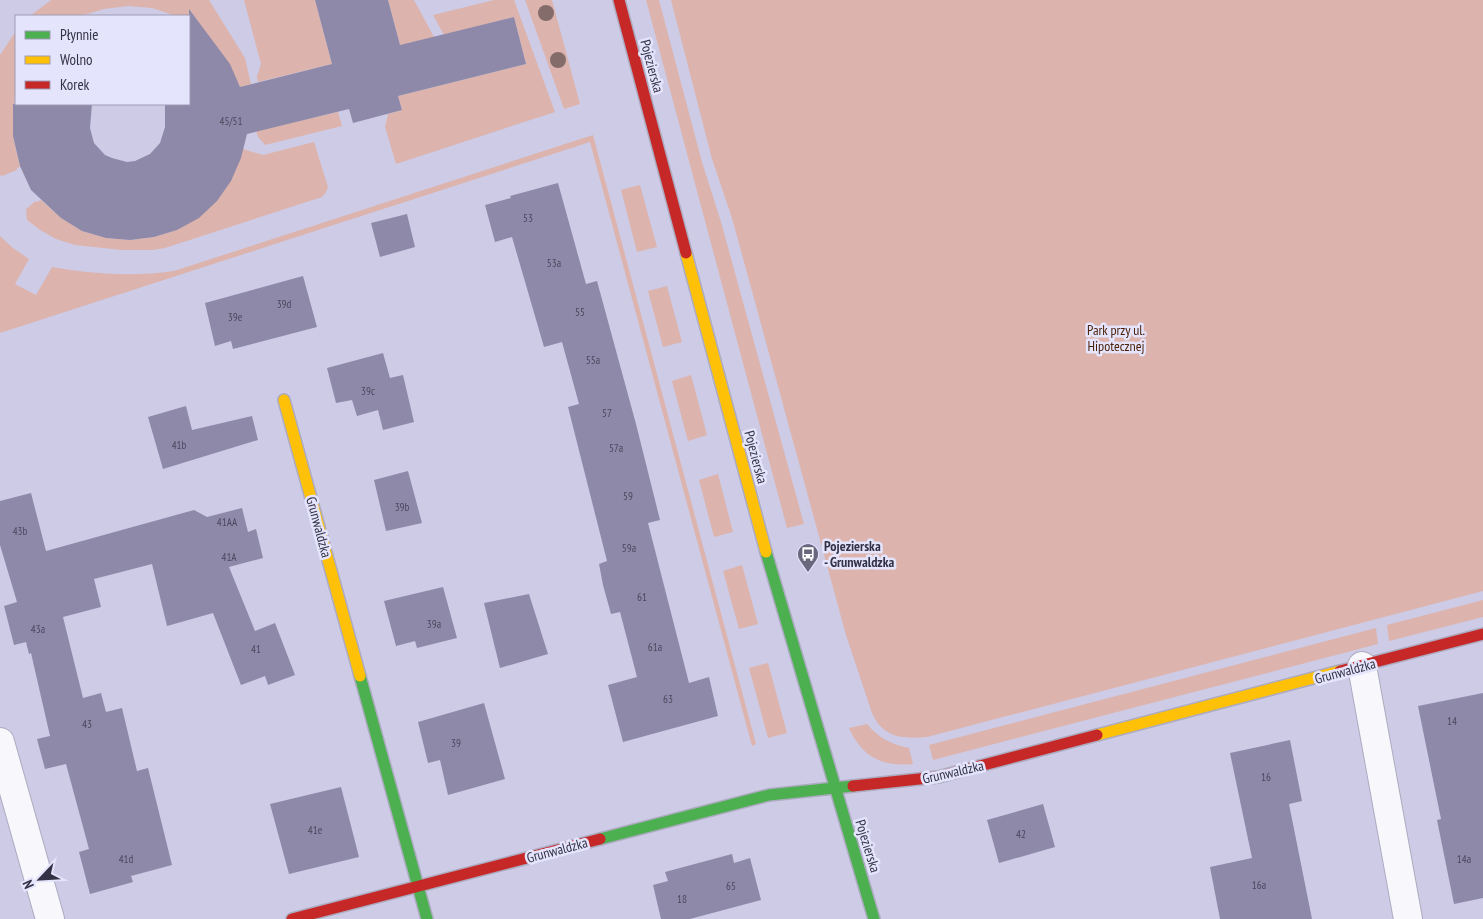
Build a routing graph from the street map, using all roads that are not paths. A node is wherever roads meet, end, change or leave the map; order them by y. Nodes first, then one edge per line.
1 (619, 0) edge
2 (284, 400) dead end
3 (1483, 634) edge
4 (1362, 666) junction
5 (0, 742) edge
6 (835, 788) junction
7 (418, 886) junction
8 (50, 919) edge
9 (292, 919) edge
10 (427, 919) edge
11 (874, 919) edge
12 (1408, 919) edge

1 - 6 street, Pojezierska
2 - 7 street, Grunwaldzka
3 - 4 street, Grunwaldzka
4 - 6 street, Grunwaldzka
4 - 12 street
5 - 8 street
6 - 7 street, Grunwaldzka
6 - 11 street, Pojezierska
7 - 9 street, Grunwaldzka
7 - 10 street, Grunwaldzka

